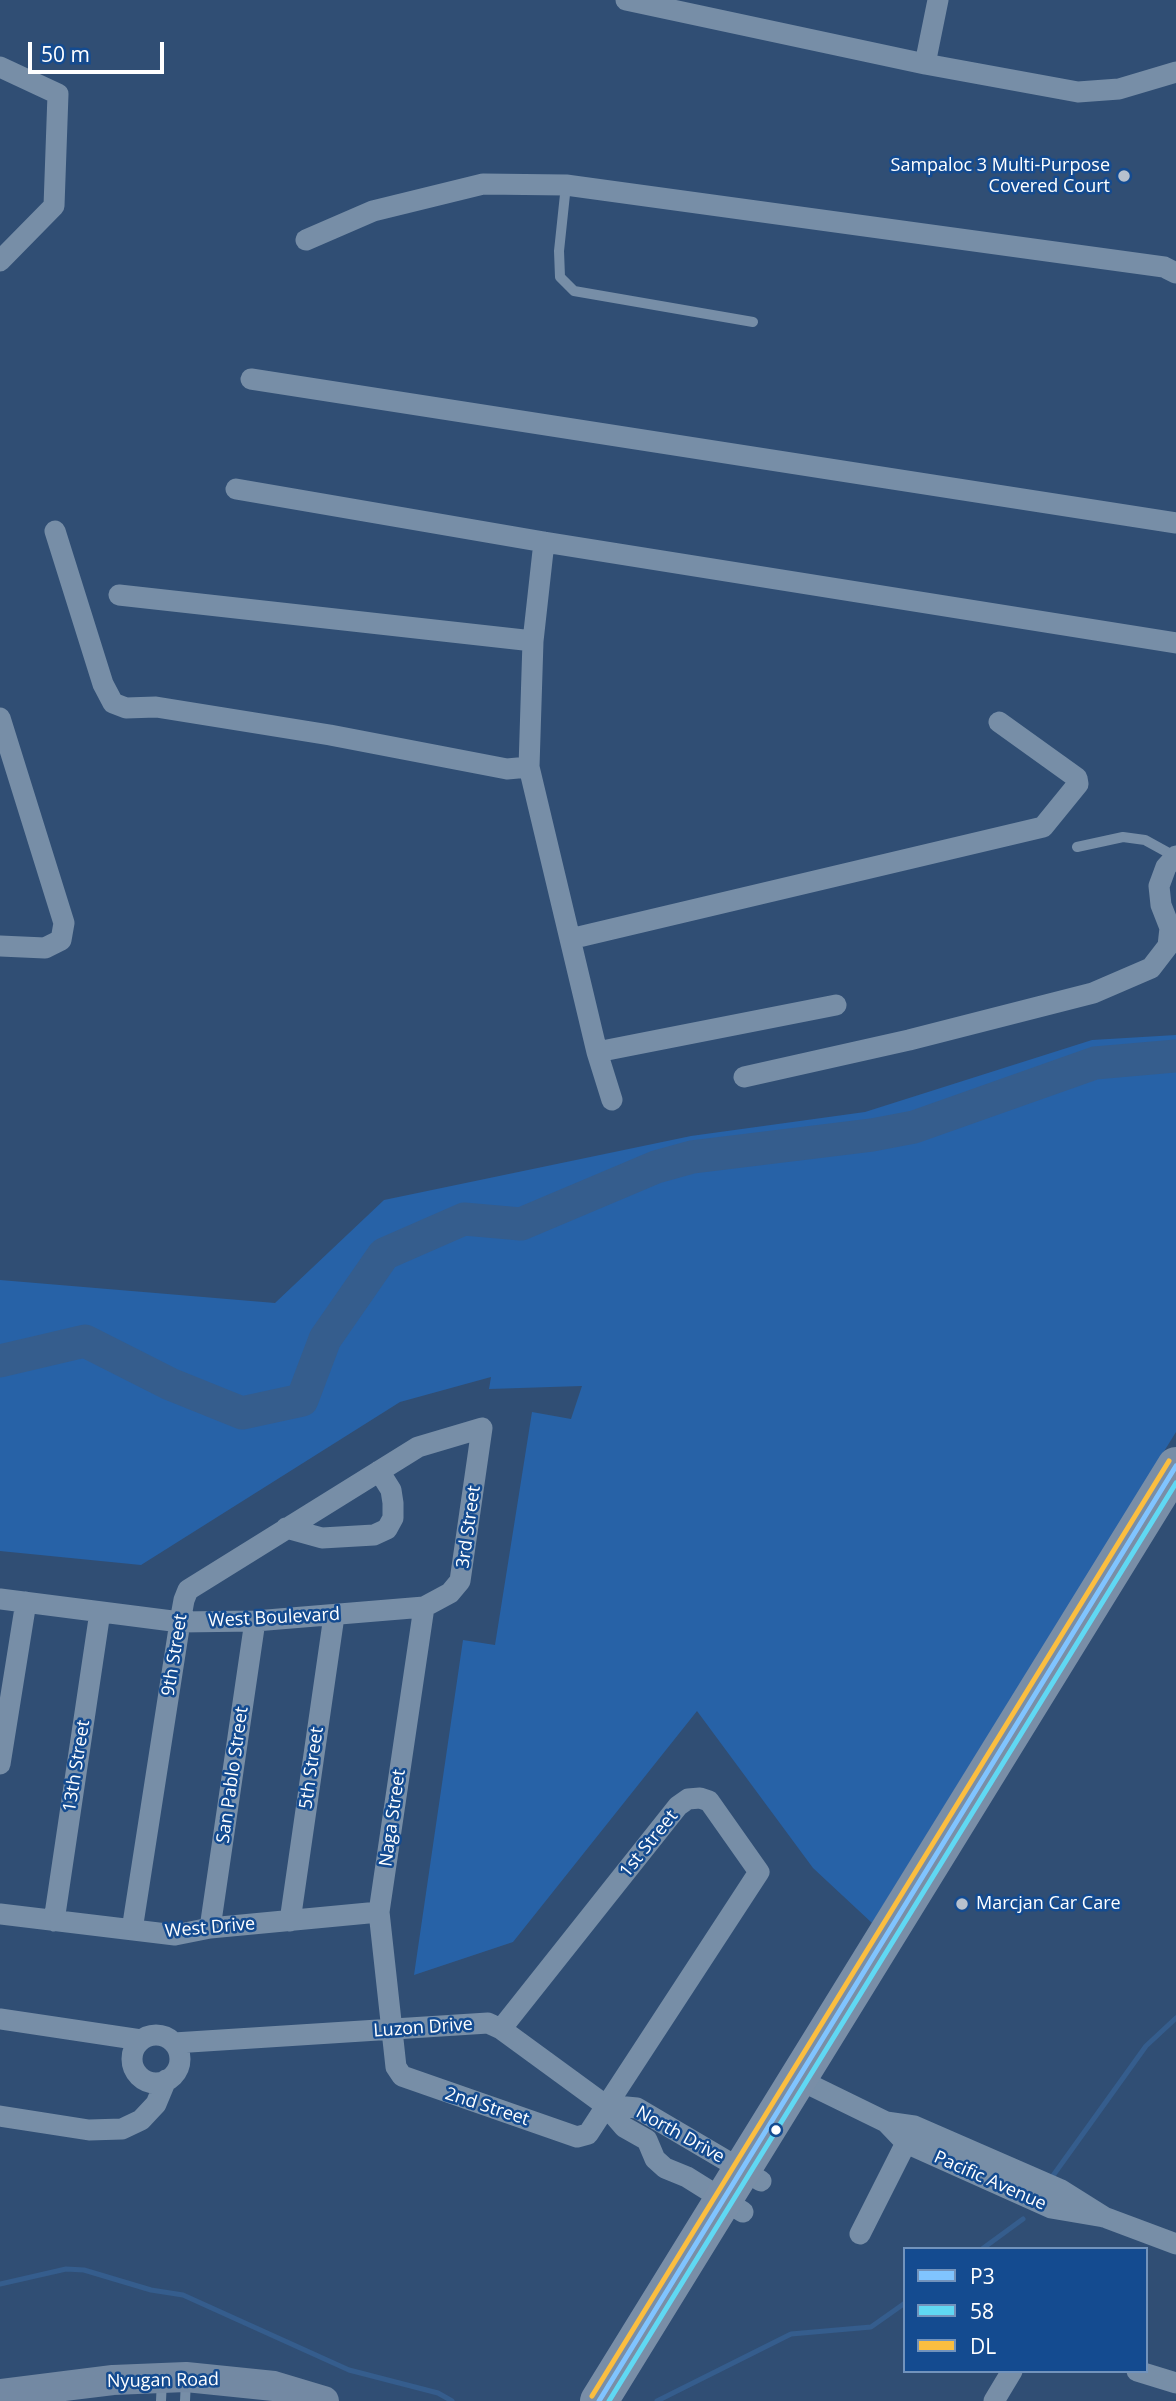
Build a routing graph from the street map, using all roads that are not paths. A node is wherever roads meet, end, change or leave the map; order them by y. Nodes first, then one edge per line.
1 (626, 0) edge
2 (938, 0) edge
3 (925, 64) junction
4 (0, 67) edge
5 (1176, 72) edge
6 (566, 185) junction
7 (306, 240) dead end
8 (0, 261) edge
9 (1176, 273) edge
10 (753, 322) dead end
11 (251, 379) dead end
12 (236, 489) dead end
13 (1176, 523) edge
14 (55, 531) dead end
15 (544, 542) junction
16 (119, 595) dead end
17 (533, 641) junction
18 (1176, 643) edge
19 (0, 718) edge
20 (999, 722) dead end
21 (529, 766) junction
22 (1077, 847) dead end
23 (1176, 857) edge
24 (570, 939) junction
25 (0, 946) edge
26 (836, 1005) dead end
27 (597, 1052) junction
28 (744, 1077) dead end
29 (612, 1100) dead end
30 (482, 1428) joint
31 (1176, 1466) edge
32 (379, 1471) junction
33 (1176, 1511) edge
34 (286, 1528) junction
35 (0, 1599) edge
36 (26, 1602) junction
37 (424, 1607) junction
38 (100, 1612) junction
39 (334, 1616) junction
40 (255, 1621) junction
41 (180, 1622) junction
42 (0, 1763) edge
43 (379, 1912) junction
44 (0, 1914) edge
45 (54, 1921) junction
46 (290, 1921) junction
47 (210, 1928) junction
48 (132, 1930) junction
49 (0, 2019) edge
50 (501, 2029) junction
51 (391, 2030) junction
52 (141, 2040) junction
53 (177, 2050) junction
54 (166, 2080) junction
55 (808, 2084) junction
56 (605, 2105) junction
57 (0, 2116) edge
58 (910, 2134) junction
59 (742, 2191) junction
60 (860, 2234) dead end
61 (1176, 2244) edge
62 (1011, 2373) edge
63 (1144, 2373) edge
64 (1176, 2383) edge
65 (173, 2389) edge
66 (269, 2393) edge
67 (21, 2396) edge
68 (324, 2401) edge
69 (599, 2401) edge
70 (624, 2401) edge
71 (995, 2401) edge

1 - 3 street
2 - 3 street
3 - 5 street
4 - 8 street
6 - 7 street
6 - 9 street
6 - 10 lane
11 - 13 street
12 - 15 street
14 - 21 street
15 - 17 street
15 - 18 street
16 - 17 street
17 - 21 street
19 - 25 street
20 - 24 street
21 - 24 street
22 - 23 lane
23 - 28 street
24 - 27 street
26 - 27 street
27 - 29 street
30 - 32 street, 9th Street
30 - 37 street, 3rd Street
31 - 55 highway
32 - 34 street, 9th Street
32 - 34 street
33 - 55 highway
34 - 41 street, 9th Street
35 - 36 street, West Boulevard
36 - 38 street, West Boulevard
36 - 42 street
37 - 39 street, West Boulevard
37 - 43 street, Naga Street
38 - 41 street, West Boulevard
38 - 45 street, 13th Street
39 - 40 street, West Boulevard
39 - 46 street, 5th Street
40 - 41 street, West Boulevard
40 - 47 street, San Pablo Street
41 - 48 street, 9th Street
43 - 46 street, West Drive
43 - 51 street, Naga Street
44 - 45 street, West Drive
45 - 48 street, West Drive
46 - 47 street, West Drive
47 - 48 street, West Drive
49 - 52 street
50 - 51 street, Luzon Drive
50 - 56 street, Luzon Drive
50 - 56 street, 1st Street
51 - 53 street, Luzon Drive
51 - 56 street, 2nd Street
52 - 53 street
52 - 54 street
53 - 54 street
54 - 57 street
55 - 58 street, Pacific Avenue
55 - 59 highway
56 - 59 street, North Drive
56 - 59 street, North Drive
58 - 60 street
58 - 61 street, Pacific Avenue
59 - 69 highway
59 - 70 highway
62 - 71 street
63 - 64 street
65 - 66 main road, Nyugan Road
65 - 67 main road, Nyugan Road
66 - 68 main road, Nyugan Road

